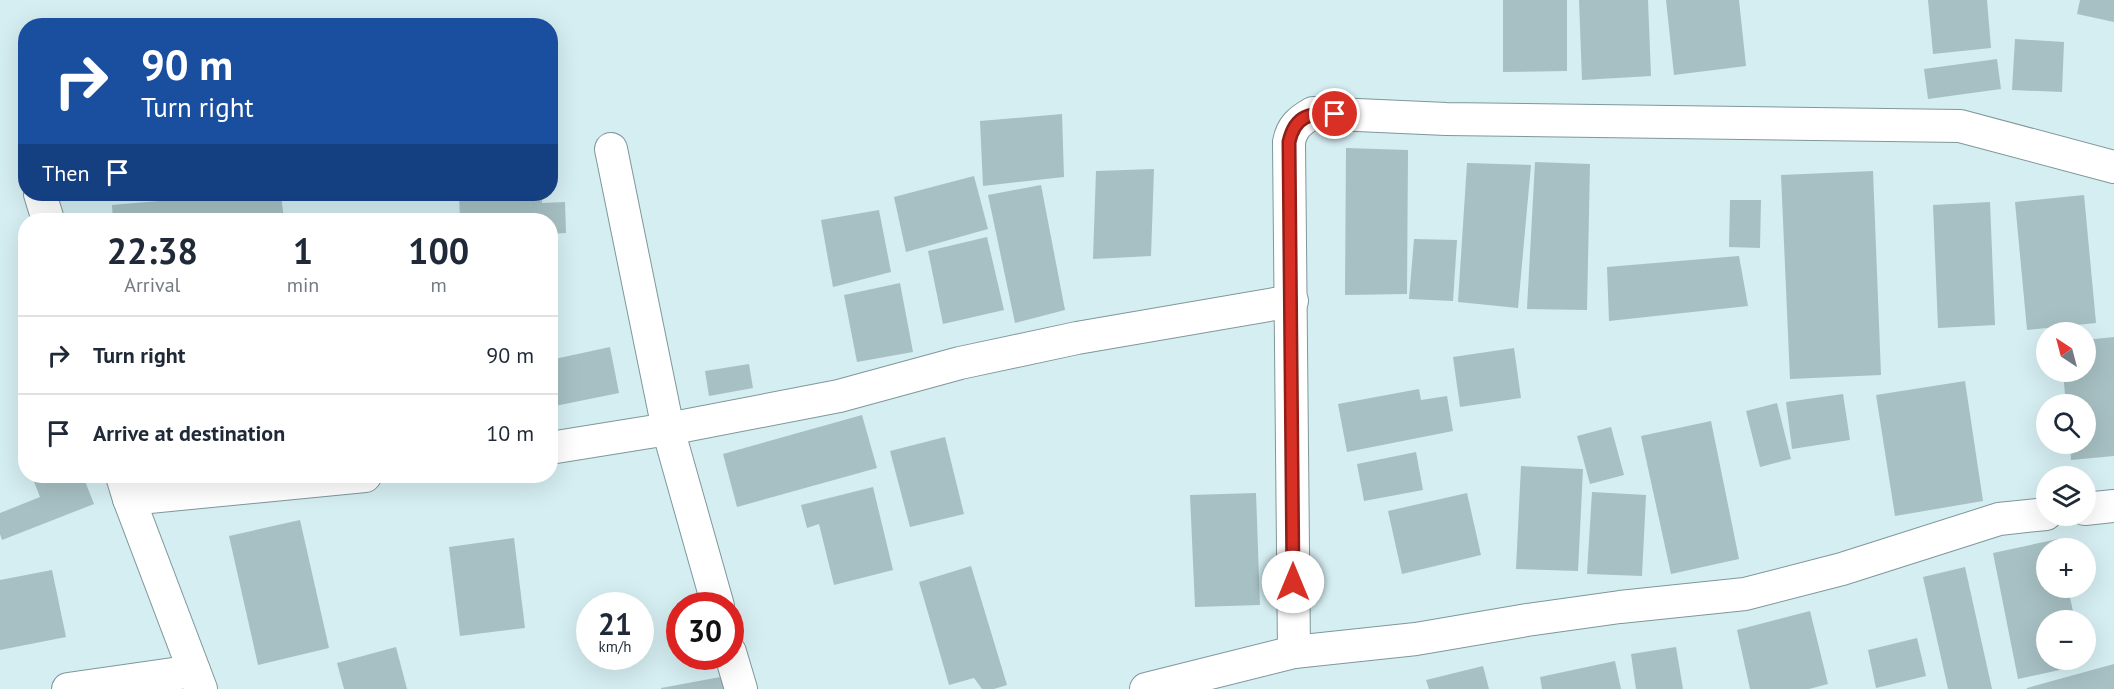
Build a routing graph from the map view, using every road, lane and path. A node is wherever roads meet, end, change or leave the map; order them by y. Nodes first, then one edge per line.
1 (611, 149) dead end
2 (2114, 166) edge
3 (1292, 301) junction
4 (668, 429) junction
5 (558, 447) edge
6 (213, 483) edge
7 (126, 487) edge
8 (2114, 506) edge
9 (2096, 508) edge
10 (2036, 515) edge
11 (714, 592) edge
12 (1294, 652) junction
13 (735, 670) edge
14 (197, 680) edge
15 (68, 689) edge
16 (741, 689) edge
17 (1146, 689) edge

1 - 4 street
2 - 3 street
3 - 4 street
3 - 12 street
4 - 5 street
4 - 11 street
6 - 7 street
7 - 14 street
8 - 9 street
10 - 12 street
12 - 17 street
13 - 16 street
14 - 15 street

